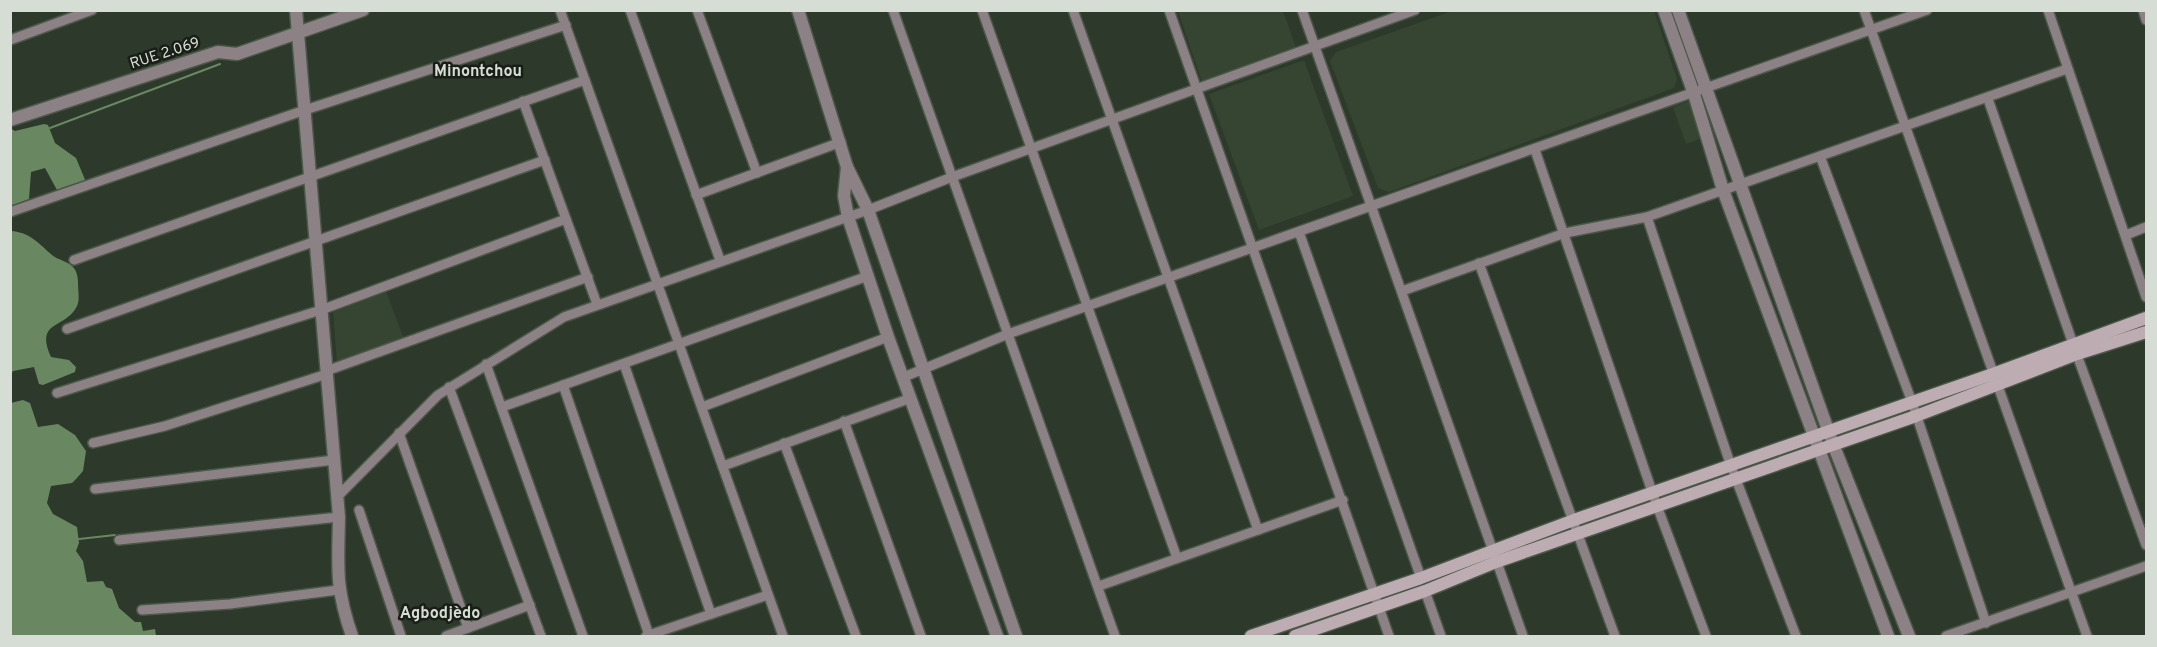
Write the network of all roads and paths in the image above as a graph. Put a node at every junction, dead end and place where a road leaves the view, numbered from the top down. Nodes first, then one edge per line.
1 (92, 10) edge
2 (296, 10) edge
3 (560, 10) edge
4 (630, 10) edge
5 (697, 10) edge
6 (798, 10) edge
7 (893, 10) edge
8 (982, 10) edge
9 (1073, 10) edge
10 (1169, 10) edge
11 (1302, 10) edge
12 (1416, 10) edge
13 (1664, 10) edge
14 (1678, 10) edge
15 (1864, 10) edge
16 (1927, 10) edge
17 (2048, 10) edge
18 (2143, 10) edge
19 (357, 12) edge
20 (2146, 20) edge
21 (566, 25) junction
22 (1871, 31) junction
23 (298, 33) junction
24 (10, 40) edge
25 (1315, 47) junction
26 (2067, 69) junction
27 (585, 80) junction
28 (1197, 89) junction
29 (1700, 92) junction
30 (1988, 99) junction
31 (523, 101) junction
32 (304, 110) junction
33 (1113, 119) junction
34 (10, 120) edge
35 (1905, 126) junction
36 (841, 142) junction
37 (1030, 149) junction
38 (1535, 150) junction
39 (1820, 156) junction
40 (545, 160) junction
41 (847, 167) junction
42 (757, 173) junction
43 (952, 177) junction
44 (310, 178) junction
45 (1742, 185) junction
46 (1723, 190) junction
47 (696, 195) junction
48 (1372, 207) junction
49 (868, 210) junction
50 (10, 212) edge
51 (848, 217) junction
52 (1647, 217) junction
53 (566, 219) junction
54 (2146, 227) edge
55 (1299, 232) junction
56 (1564, 233) junction
57 (2126, 234) junction
58 (316, 243) junction
59 (1254, 249) junction
60 (74, 260) dead end
61 (720, 260) junction
62 (1479, 263) junction
63 (868, 276) junction
64 (588, 278) junction
65 (1168, 278) junction
66 (657, 282) junction
67 (1402, 291) junction
68 (2146, 293) edge
69 (597, 304) junction
70 (1087, 307) junction
71 (321, 310) junction
72 (2146, 318) edge
73 (67, 328) dead end
74 (2146, 332) edge
75 (1008, 334) junction
76 (888, 337) junction
77 (679, 344) junction
78 (2075, 349) junction
79 (486, 364) junction
80 (624, 364) junction
81 (327, 372) junction
82 (922, 372) junction
83 (904, 378) junction
84 (1995, 380) junction
85 (563, 385) junction
86 (449, 387) junction
87 (57, 393) dead end
88 (911, 398) junction
89 (1912, 402) junction
90 (502, 407) junction
91 (702, 407) junction
92 (1916, 416) junction
93 (844, 421) junction
94 (1829, 431) junction
95 (399, 434) junction
96 (1815, 442) junction
97 (93, 443) dead end
98 (784, 443) junction
99 (1833, 444) junction
100 (334, 460) junction
101 (723, 466) junction
102 (1734, 472) junction
103 (95, 489) dead end
104 (337, 497) junction
105 (1343, 500) junction
106 (1655, 500) junction
107 (359, 510) dead end
108 (339, 517) junction
109 (1574, 520) junction
110 (1258, 530) junction
111 (1577, 534) junction
112 (119, 540) dead end
113 (2146, 545) edge
114 (1495, 556) junction
115 (1177, 558) junction
116 (2146, 566) edge
117 (1421, 578) junction
118 (1099, 586) junction
119 (338, 590) junction
120 (1425, 591) junction
121 (2071, 592) junction
122 (1372, 594) junction
123 (768, 595) junction
124 (530, 605) junction
125 (1378, 608) junction
126 (142, 610) dead end
127 (711, 614) junction
128 (1986, 623) junction
129 (468, 628) junction
130 (352, 636) edge
131 (401, 636) edge
132 (446, 636) edge
133 (541, 636) edge
134 (584, 636) edge
135 (647, 636) edge
136 (783, 636) edge
137 (856, 636) edge
138 (921, 636) edge
139 (998, 636) edge
140 (1016, 636) edge
141 (1115, 636) edge
142 (1251, 636) edge
143 (1295, 636) edge
144 (1389, 636) edge
145 (1441, 636) edge
146 (1523, 636) edge
147 (1615, 636) edge
148 (1706, 636) edge
149 (1796, 636) edge
150 (1888, 636) edge
151 (1909, 636) edge
152 (1946, 636) edge
153 (2087, 636) edge

1 - 24 street
2 - 23 street
3 - 21 street
4 - 47 street
5 - 42 street
6 - 36 street
7 - 43 street
8 - 37 street
9 - 33 street
10 - 28 street
11 - 25 street
12 - 25 street
13 - 29 street
14 - 29 street
15 - 22 street
16 - 22 street
17 - 26 street
18 - 20 street
19 - 23 street, RUE 2.069
21 - 27 street
21 - 32 street
22 - 29 street
22 - 35 street
23 - 32 street
23 - 34 street, RUE 2.069
25 - 28 street
25 - 48 street
26 - 30 street
26 - 57 street
27 - 31 street
27 - 66 street
28 - 33 street
28 - 59 street
29 - 38 street
29 - 45 street
29 - 46 street
30 - 35 street
30 - 78 street
31 - 40 street
31 - 44 street
32 - 44 street
32 - 50 street
33 - 37 street
33 - 65 street
35 - 39 street
35 - 84 street
36 - 41 street
36 - 42 street
37 - 43 street
37 - 70 street
38 - 48 street
38 - 56 street
39 - 45 street
39 - 89 street
40 - 53 street
40 - 58 street
41 - 49 street
41 - 51 street
42 - 47 street
43 - 49 street
43 - 75 street
44 - 58 street
44 - 60 street
45 - 46 street
45 - 94 street
46 - 52 street
46 - 96 street
47 - 61 street
48 - 55 street
48 - 67 street
49 - 51 street
49 - 82 street
51 - 61 street
51 - 63 street
52 - 56 street
52 - 102 street
53 - 64 street
53 - 71 street
54 - 57 street
55 - 59 street
55 - 117 street
56 - 62 street
56 - 106 street
57 - 68 street
58 - 71 street
58 - 73 street
59 - 65 street
59 - 105 street
61 - 66 street
62 - 67 street
62 - 109 street
63 - 76 street
63 - 77 street
64 - 69 street
64 - 81 street
65 - 70 street
65 - 110 street
66 - 69 street
66 - 77 street
67 - 114 street
69 - 79 street
70 - 75 street
70 - 115 street
71 - 81 street
71 - 87 street
72 - 78 main road
74 - 78 main road
75 - 82 street
75 - 118 street
76 - 83 street
76 - 91 street
77 - 80 street
77 - 91 street
78 - 84 main road
78 - 113 street
79 - 86 street
79 - 90 street
80 - 85 street
80 - 127 street
81 - 97 street
81 - 100 street
82 - 83 street
82 - 140 street
83 - 88 street
84 - 89 main road
84 - 92 main road
84 - 121 street
85 - 90 street
85 - 135 street
86 - 95 street
86 - 124 street
88 - 93 street
88 - 139 street
89 - 92 street
89 - 94 main road
90 - 134 street
91 - 101 street
92 - 99 main road
92 - 128 street
93 - 98 street
93 - 138 street
94 - 96 main road
94 - 99 street
95 - 104 street
95 - 129 street
96 - 99 main road
96 - 102 main road
96 - 150 street
98 - 101 street
98 - 137 street
99 - 151 street
100 - 103 street
100 - 104 street
101 - 123 street
102 - 106 main road
102 - 149 street
104 - 108 street
105 - 110 street
105 - 122 street
106 - 109 main road
106 - 111 main road
106 - 148 street
107 - 131 street
108 - 112 street
108 - 119 street
109 - 111 street
109 - 114 main road
110 - 115 street
111 - 114 main road
111 - 147 street
114 - 117 main road
114 - 120 main road
114 - 146 street
115 - 118 street
116 - 121 street
117 - 122 main road
118 - 141 street
119 - 126 street
119 - 130 street
120 - 125 main road
120 - 145 street
121 - 128 street
121 - 153 street
122 - 125 street
122 - 142 main road
123 - 127 street
123 - 136 street
124 - 129 street
124 - 133 street
125 - 143 main road
125 - 144 street
127 - 135 street
128 - 152 street
129 - 132 street

